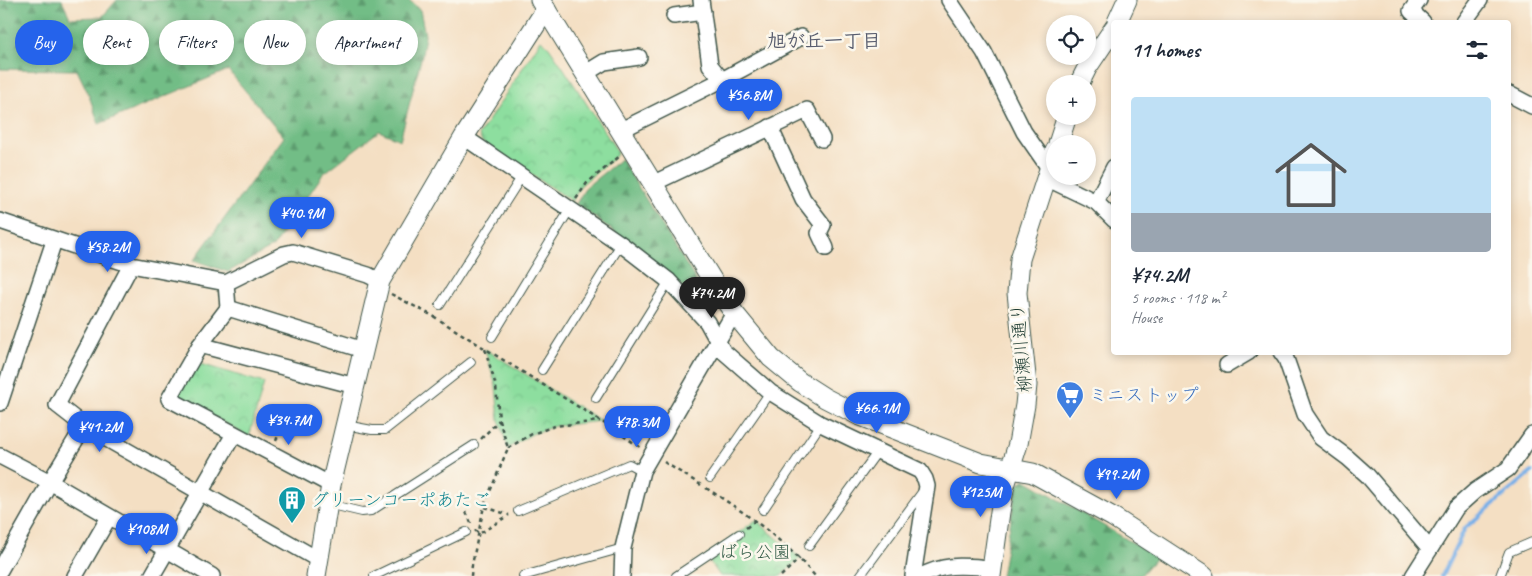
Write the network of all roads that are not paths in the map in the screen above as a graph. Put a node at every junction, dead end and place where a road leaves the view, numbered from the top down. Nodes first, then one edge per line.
1 (949, 0) edge
2 (1127, 0) edge
3 (1419, 0) edge
4 (1480, 0) edge
5 (545, 3) edge
6 (702, 6) edge
7 (674, 16) dead end
8 (1118, 20) edge
9 (1421, 20) edge
10 (1465, 20) edge
11 (1111, 32) edge
12 (801, 36) dead end
13 (639, 57) dead end
14 (586, 73) junction
15 (1084, 75) edge
16 (722, 80) junction
17 (1511, 95) edge
18 (1532, 106) edge
19 (770, 127) junction
20 (621, 130) junction
21 (464, 137) junction
22 (822, 139) dead end
23 (1046, 161) edge
24 (1111, 173) edge
25 (522, 176) junction
26 (1046, 178) edge
27 (654, 183) junction
28 (1074, 185) edge
29 (1096, 202) junction
30 (570, 209) junction
31 (1111, 217) edge
32 (0, 222) edge
33 (54, 241) junction
34 (621, 244) junction
35 (826, 248) dead end
36 (131, 265) junction
37 (669, 281) junction
38 (226, 283) junction
39 (379, 284) junction
40 (440, 305) dead end
41 (228, 308) junction
42 (734, 313) junction
43 (492, 337) dead end
44 (716, 341) junction
45 (200, 345) junction
46 (363, 350) junction
47 (1244, 355) edge
48 (1283, 355) edge
49 (471, 362) dead end
50 (1227, 365) dead end
51 (542, 370) dead end
52 (355, 386) junction
53 (770, 392) junction
54 (596, 398) dead end
55 (0, 402) edge
56 (821, 424) junction
57 (345, 425) junction
58 (84, 426) junction
59 (234, 434) junction
60 (1532, 435) edge
61 (474, 445) road end
62 (878, 451) junction
63 (0, 456) edge
64 (1012, 469) junction
65 (642, 471) junction
66 (710, 478) dead end
67 (50, 482) junction
68 (331, 485) junction
69 (927, 486) junction
70 (200, 493) junction
71 (328, 504) junction
72 (763, 510) dead end
73 (518, 511) dead end
74 (109, 517) junction
75 (466, 532) dead end
76 (739, 534) dead end
77 (1532, 542) edge
78 (810, 546) dead end
79 (623, 548) junction
80 (1430, 549) junction
81 (168, 550) junction
82 (318, 568) edge
83 (0, 570) edge
84 (991, 572) edge
85 (75, 576) edge
86 (152, 576) edge
87 (212, 576) edge
88 (374, 576) edge
89 (522, 576) edge
90 (622, 576) edge
91 (676, 576) edge
92 (860, 576) edge
93 (913, 576) edge
94 (921, 576) edge
95 (1204, 576) edge
96 (1414, 576) edge
97 (1500, 576) edge

1 - 23 street
2 - 8 street
3 - 9 street
4 - 10 street
5 - 14 street
5 - 21 street
6 - 7 street
6 - 16 street
11 - 15 street
12 - 16 street
13 - 14 street
14 - 20 street
16 - 20 street
17 - 18 street
19 - 22 street
19 - 27 street
19 - 35 street
20 - 27 street
21 - 25 street
21 - 39 street
24 - 29 street
25 - 30 street
25 - 40 lane
26 - 64 street, 柳瀬川通り
27 - 42 street
28 - 29 street
29 - 31 street
30 - 34 street
30 - 43 lane
32 - 33 street
33 - 36 street
33 - 55 street
34 - 37 street
34 - 51 lane
36 - 38 street
36 - 58 street
37 - 44 street
37 - 54 lane
38 - 39 street
38 - 41 street
39 - 46 street
41 - 45 street
41 - 46 street
42 - 44 street
42 - 64 street
44 - 53 street
44 - 65 street
45 - 52 street
45 - 59 street
46 - 52 street
47 - 50 street
48 - 80 street
49 - 57 lane
52 - 57 street
53 - 56 street
53 - 66 lane
56 - 62 street
56 - 72 lane
57 - 68 street
58 - 67 street
58 - 70 street
59 - 68 street
59 - 70 street
60 - 80 street
61 - 71 lane
62 - 69 street
62 - 78 lane
63 - 67 street
64 - 84 street, 柳瀬川通り
64 - 95 street
65 - 73 lane
65 - 79 street
67 - 74 street
67 - 83 street
68 - 71 street
69 - 92 lane
69 - 93 street
70 - 81 street
70 - 82 street
71 - 82 street
74 - 81 street
74 - 85 street
75 - 88 lane
76 - 91 lane
77 - 97 lane
79 - 89 lane
79 - 90 street
80 - 96 street
81 - 86 street
81 - 87 street
84 - 94 street

